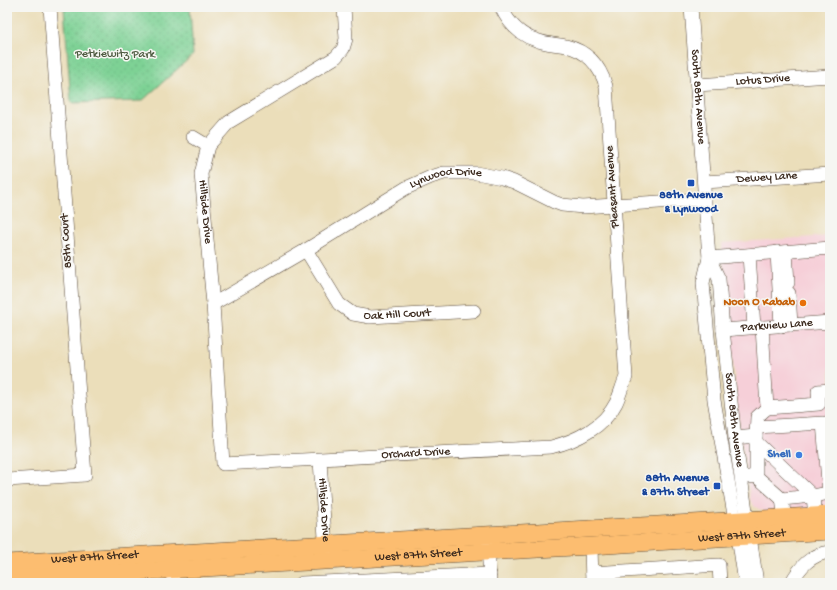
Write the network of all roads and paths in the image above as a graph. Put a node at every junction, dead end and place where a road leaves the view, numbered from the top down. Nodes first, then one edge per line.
1 (50, 7) edge
2 (344, 7) edge
3 (501, 7) edge
4 (691, 7) edge
5 (830, 76) edge
6 (697, 85) junction
7 (193, 137) dead end
8 (208, 146) junction
9 (830, 174) edge
10 (704, 182) junction
11 (705, 199) junction
12 (614, 205) junction
13 (830, 248) edge
14 (306, 250) junction
15 (781, 252) junction
16 (749, 255) junction
17 (709, 258) junction
18 (213, 304) junction
19 (474, 311) dead end
20 (830, 322) edge
21 (786, 325) junction
22 (758, 327) junction
23 (723, 330) junction
24 (830, 390) edge
25 (767, 408) junction
26 (603, 422) joint
27 (756, 435) junction
28 (735, 438) junction
29 (320, 460) junction
30 (223, 464) joint
31 (756, 476) junction
32 (741, 478) junction
33 (7, 480) edge
34 (813, 496) junction
35 (782, 499) junction
36 (822, 516) edge
37 (784, 518) junction
38 (742, 529) junction
39 (830, 531) edge
40 (488, 543) junction
41 (591, 546) junction
42 (830, 552) edge
43 (326, 553) junction
44 (7, 563) edge
45 (172, 568) edge
46 (490, 578) edge
47 (592, 578) edge
48 (7, 579) edge
49 (302, 583) edge
50 (720, 583) edge
51 (745, 583) edge
52 (757, 583) edge
53 (791, 583) edge

1 - 33 street, 85th Court
2 - 8 street, Hillside Drive
3 - 12 street, Pleasant Avenue
4 - 6 street, South 88th Avenue
5 - 6 street, Lotus Drive
6 - 10 street, South 88th Avenue
7 - 8 street
8 - 18 street, Hillside Drive
9 - 10 street, Dewey Lane
10 - 11 street, South 88th Avenue
11 - 12 street, Lynwood Drive
11 - 17 street, South 88th Avenue
12 - 14 street, Lynwood Drive
12 - 26 street, Pleasant Avenue
13 - 15 street
14 - 18 street, Lynwood Drive
14 - 19 street, Oak Hill Court
15 - 16 street
15 - 21 street
15 - 21 street
16 - 17 street
16 - 22 street
17 - 23 street, South 88th Avenue
17 - 38 street, South 88th Avenue
18 - 30 street, Hillside Drive
20 - 21 street, Parkview Lane
21 - 22 street, Parkview Lane
22 - 23 street, Parkview Lane
22 - 25 street
23 - 28 street, South 88th Avenue
24 - 25 street
25 - 27 street
26 - 29 street, Orchard Drive
27 - 28 street
27 - 31 street
27 - 34 street
27 - 34 street
28 - 32 street, South 88th Avenue
29 - 30 street, Orchard Drive
29 - 43 street, Hillside Drive
31 - 32 street
31 - 35 street
32 - 38 street, South 88th Avenue
34 - 35 street
34 - 36 street
35 - 37 street
36 - 37 main road, West 87th Street
37 - 38 main road, West 87th Street
38 - 39 main road, West 87th Street
38 - 40 main road, West 87th Street
38 - 41 main road, West 87th Street
38 - 51 street, South 88th Avenue
38 - 52 street, South 88th Avenue
40 - 41 main road, West 87th Street
40 - 43 main road, West 87th Street
40 - 46 street
41 - 47 street
42 - 53 street
43 - 45 main road, West 87th Street
44 - 45 main road, West 87th Street
45 - 48 main road, West 87th Street
46 - 49 street
47 - 50 street

